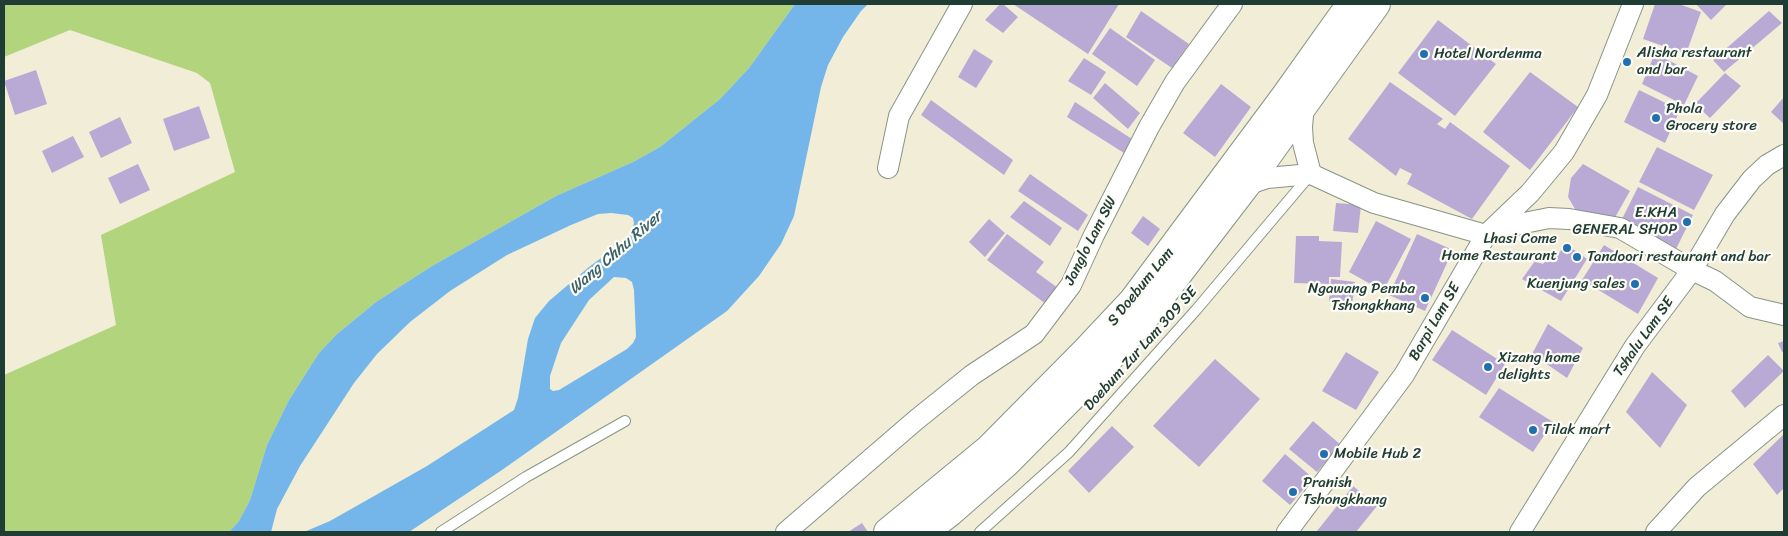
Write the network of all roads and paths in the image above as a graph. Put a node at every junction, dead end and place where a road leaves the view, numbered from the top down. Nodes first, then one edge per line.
1 (962, 4) edge
2 (1232, 4) edge
3 (1351, 4) edge
4 (1376, 4) edge
5 (1632, 4) edge
6 (1304, 104) junction
7 (1784, 156) edge
8 (888, 168) dead end
9 (1311, 174) junction
10 (1246, 185) junction
11 (1486, 235) junction
12 (1692, 270) junction
13 (1784, 315) edge
14 (1784, 415) edge
15 (625, 421) dead end
16 (441, 532) edge
17 (786, 532) edge
18 (888, 532) edge
19 (924, 532) edge
20 (980, 532) edge
21 (1287, 532) edge
22 (1520, 532) edge
23 (1656, 532) edge

1 - 8 street
2 - 17 street, Janglo Lam SW
3 - 18 highway, S Doebum Lam
4 - 6 highway, S Doebum Lam
5 - 11 street, Barpi Lam SE
6 - 9 street
6 - 10 highway, S Doebum Lam
7 - 12 street, Tshalu Lam SE
9 - 10 street
9 - 11 street
9 - 20 lane, Doebum Zur Lam 309 SE
10 - 19 highway, S Doebum Lam
11 - 12 street
11 - 21 street, Barpi Lam SE
12 - 13 street
12 - 22 street, Tshalu Lam SE
14 - 23 street
15 - 16 lane

